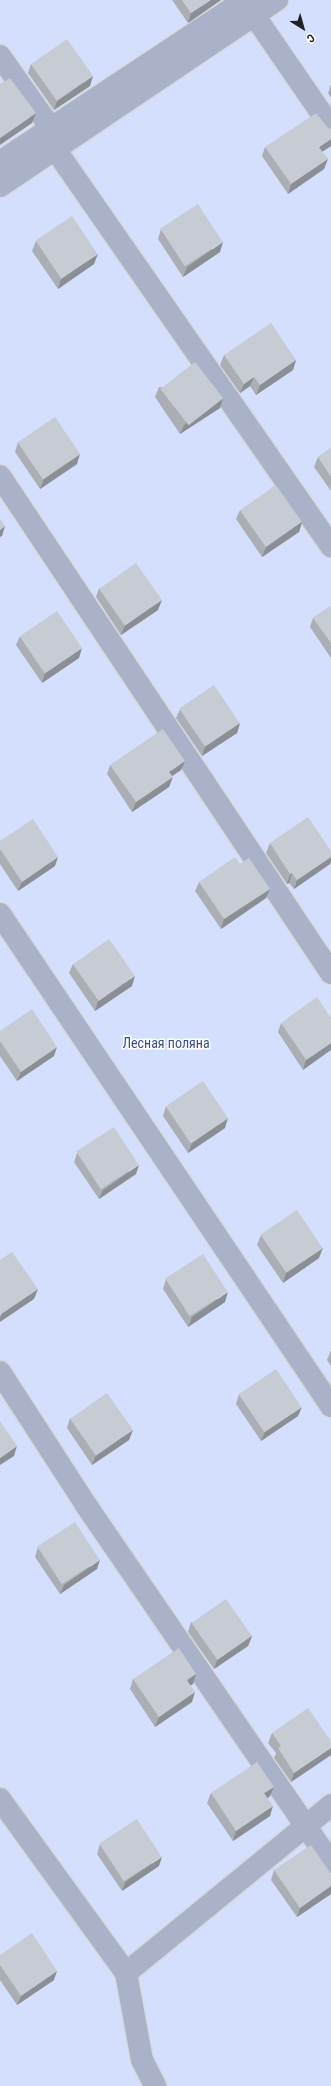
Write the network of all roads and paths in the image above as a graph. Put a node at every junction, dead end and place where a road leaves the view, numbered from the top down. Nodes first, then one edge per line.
1 (277, 0) edge
2 (245, 4) edge
3 (0, 56) edge
4 (331, 127) edge
5 (51, 128) junction
6 (55, 149) junction
7 (0, 162) edge
8 (0, 186) edge
9 (0, 476) edge
10 (331, 546) edge
11 (0, 914) edge
12 (331, 973) edge
13 (0, 1372) edge
14 (331, 1406) edge
15 (0, 1799) edge
16 (331, 1805) edge
17 (304, 1824) junction
18 (331, 1863) edge
19 (126, 1973) junction
20 (155, 2086) edge

1 - 2 street
2 - 4 street
2 - 5 street
2 - 6 street
3 - 5 street
5 - 7 street
6 - 8 street
6 - 10 street
9 - 12 street
11 - 14 street
13 - 17 street
15 - 19 street
16 - 17 street
17 - 18 street
17 - 19 street
19 - 20 street

